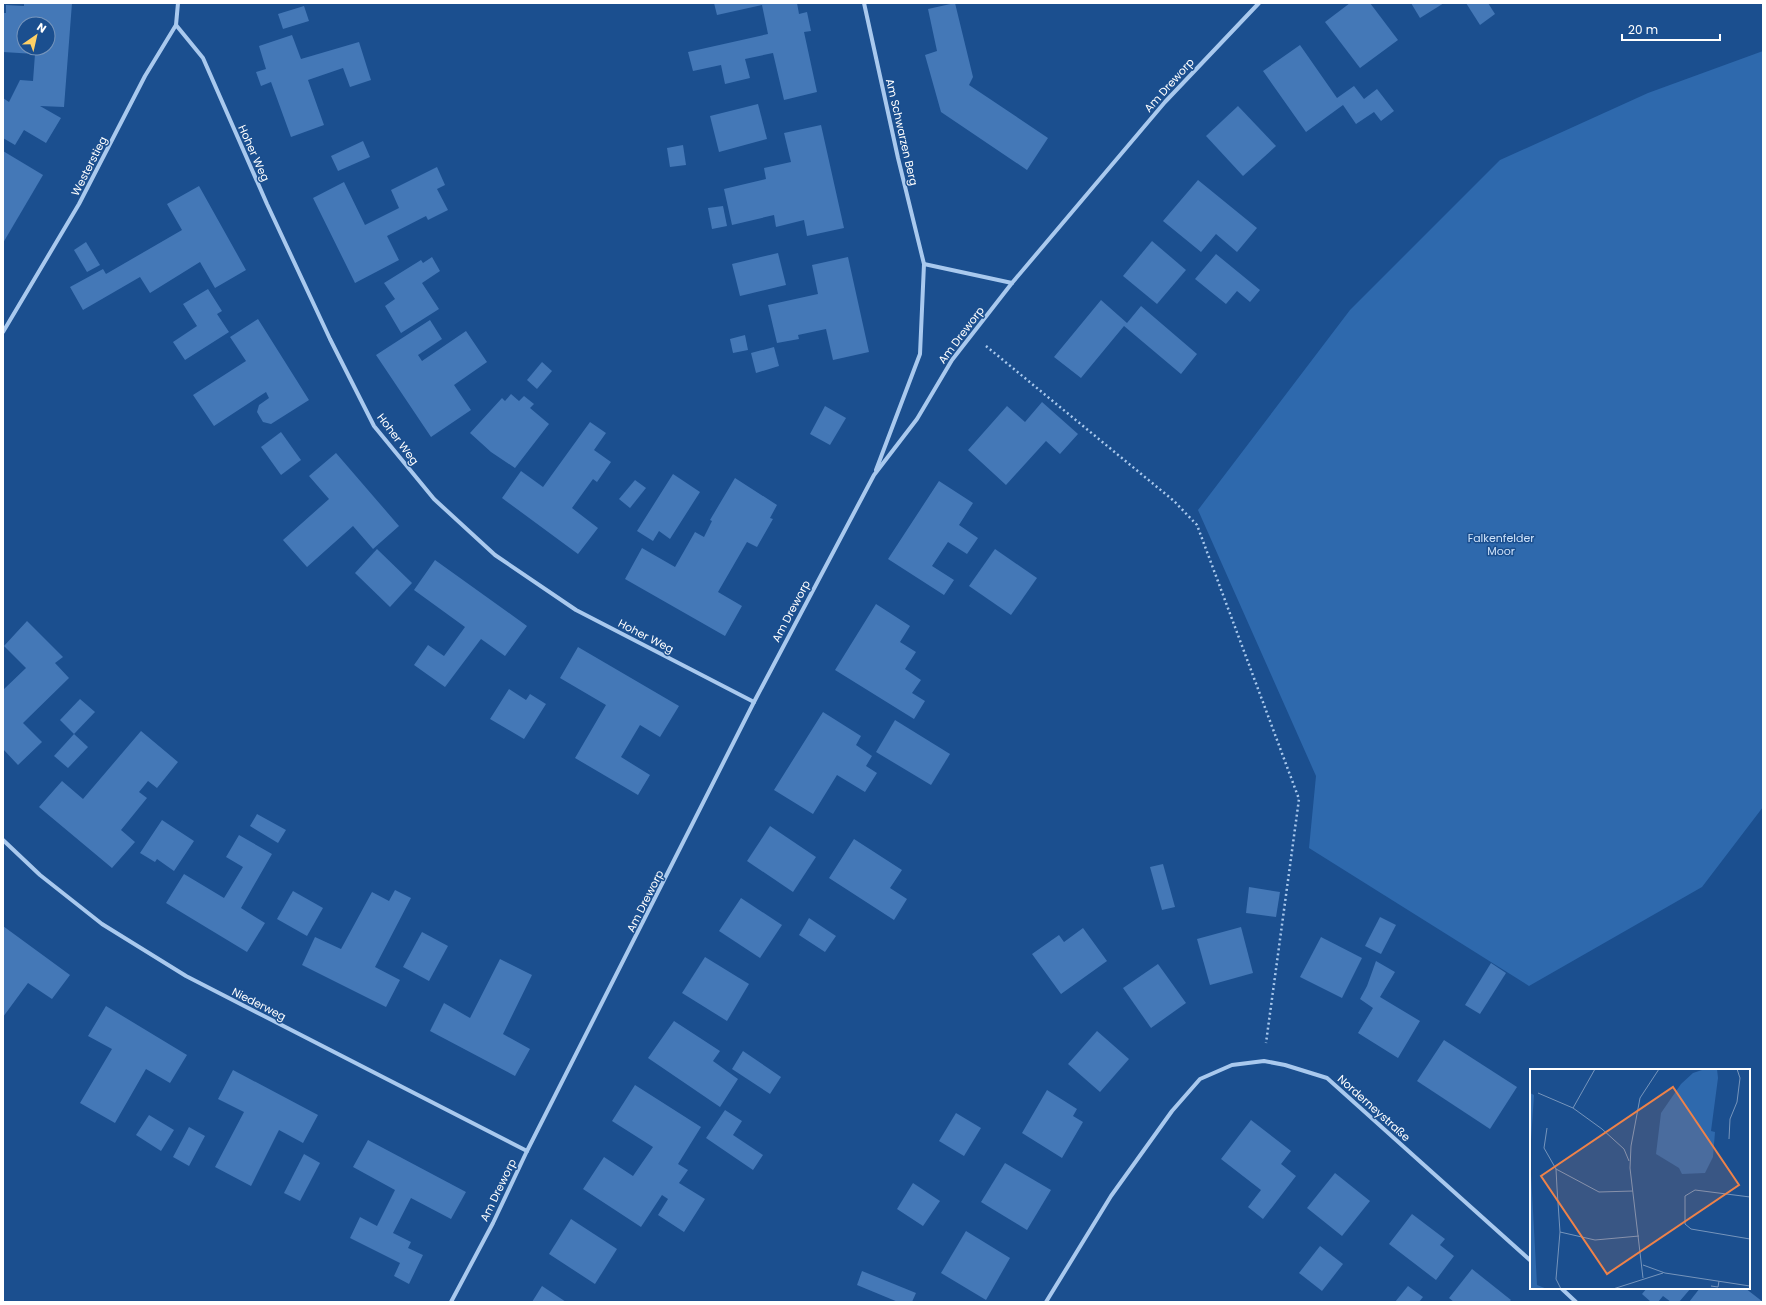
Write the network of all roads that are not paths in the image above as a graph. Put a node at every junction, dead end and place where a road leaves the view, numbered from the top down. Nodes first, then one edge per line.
1 (178, 3) edge
2 (864, 3) edge
3 (1258, 3) edge
4 (176, 25) junction
5 (924, 264) junction
6 (1012, 283) junction
7 (3, 332) edge
8 (874, 475) junction
9 (754, 702) junction
10 (3, 840) edge
11 (527, 1151) junction
12 (1530, 1260) edge
13 (1562, 1289) edge
14 (451, 1302) edge
15 (1046, 1302) edge
16 (1576, 1302) edge

1 - 4 street, Westerstieg
2 - 5 street, Am Schwarzen Berg
3 - 6 street, Am Dreworp
4 - 7 street, Westerstieg
4 - 9 street, Hoher Weg
5 - 6 street
5 - 8 street, Am Schwarzen Berg
6 - 8 street, Am Dreworp
8 - 9 street, Am Dreworp
9 - 11 street, Am Dreworp
10 - 11 street, Niederweg
11 - 14 street, Am Dreworp
12 - 15 street, Norderneystraße
13 - 16 street

